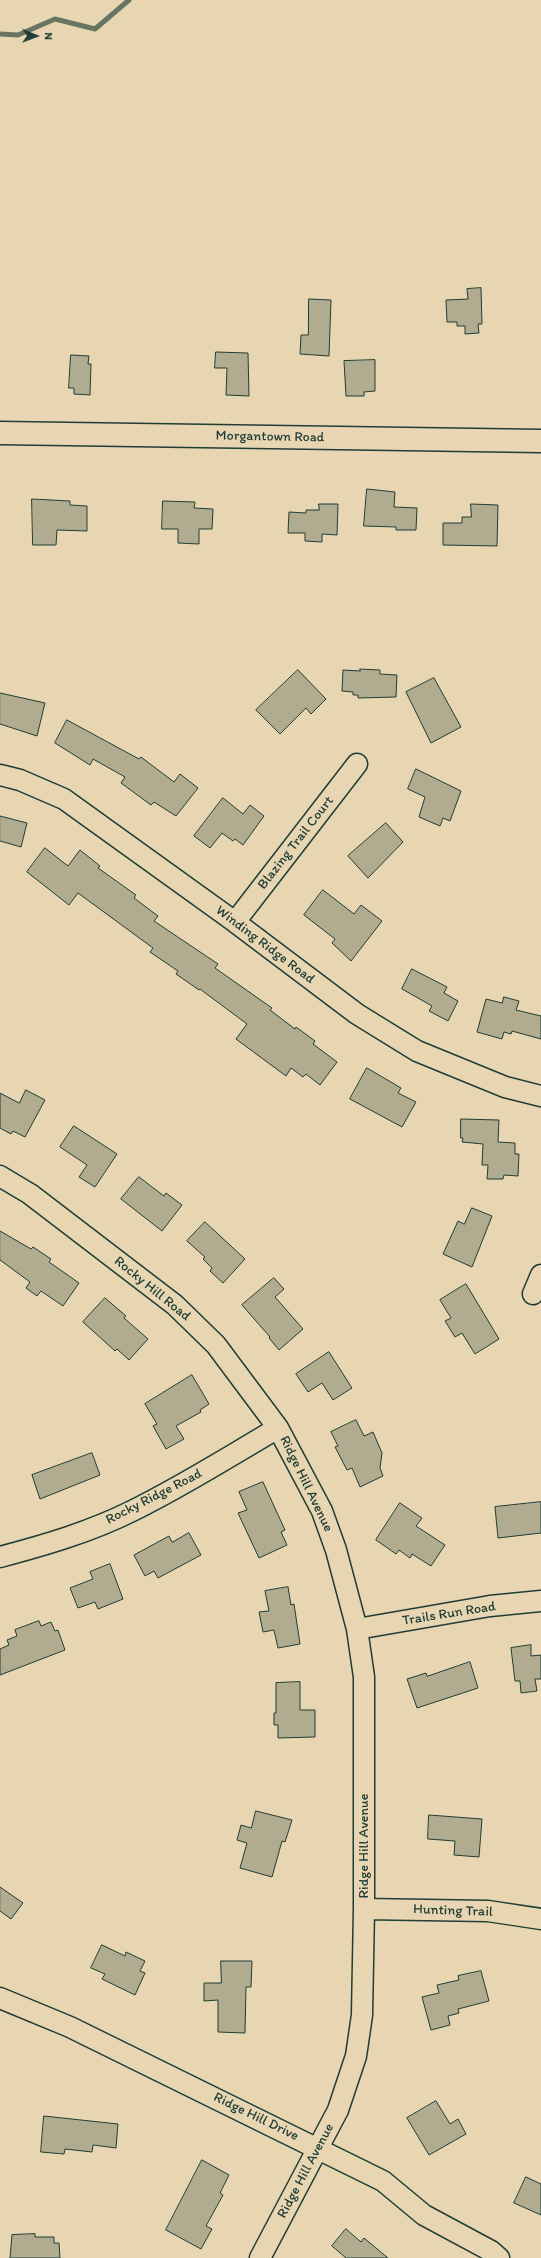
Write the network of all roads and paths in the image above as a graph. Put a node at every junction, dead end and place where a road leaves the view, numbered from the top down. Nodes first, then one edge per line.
1 (0, 433) edge
2 (541, 441) edge
3 (357, 764) dead end
4 (0, 775) edge
5 (235, 922) junction
6 (541, 1096) edge
7 (0, 1176) edge
8 (541, 1276) edge
9 (533, 1294) dead end
10 (278, 1428) junction
11 (0, 1557) edge
12 (541, 1601) edge
13 (357, 1629) junction
14 (364, 1909) junction
15 (541, 1919) edge
16 (0, 1998) edge
17 (319, 2148) junction
18 (260, 2258) edge
19 (499, 2258) edge

1 - 2 main road, Morgantown Road
3 - 5 street, Blazing Trail Court
4 - 5 street, Winding Ridge Road
5 - 6 street, Winding Ridge Road
7 - 10 street, Rocky Hill Road
8 - 9 street
10 - 11 street, Rocky Ridge Road
10 - 13 street, Ridge Hill Avenue
12 - 13 street, Trails Run Road
13 - 14 street, Ridge Hill Avenue
14 - 15 street, Hunting Trail
14 - 17 street, Ridge Hill Avenue
16 - 17 street, Ridge Hill Drive
17 - 18 street, Ridge Hill Avenue
17 - 19 street, Ridge Hill Drive

